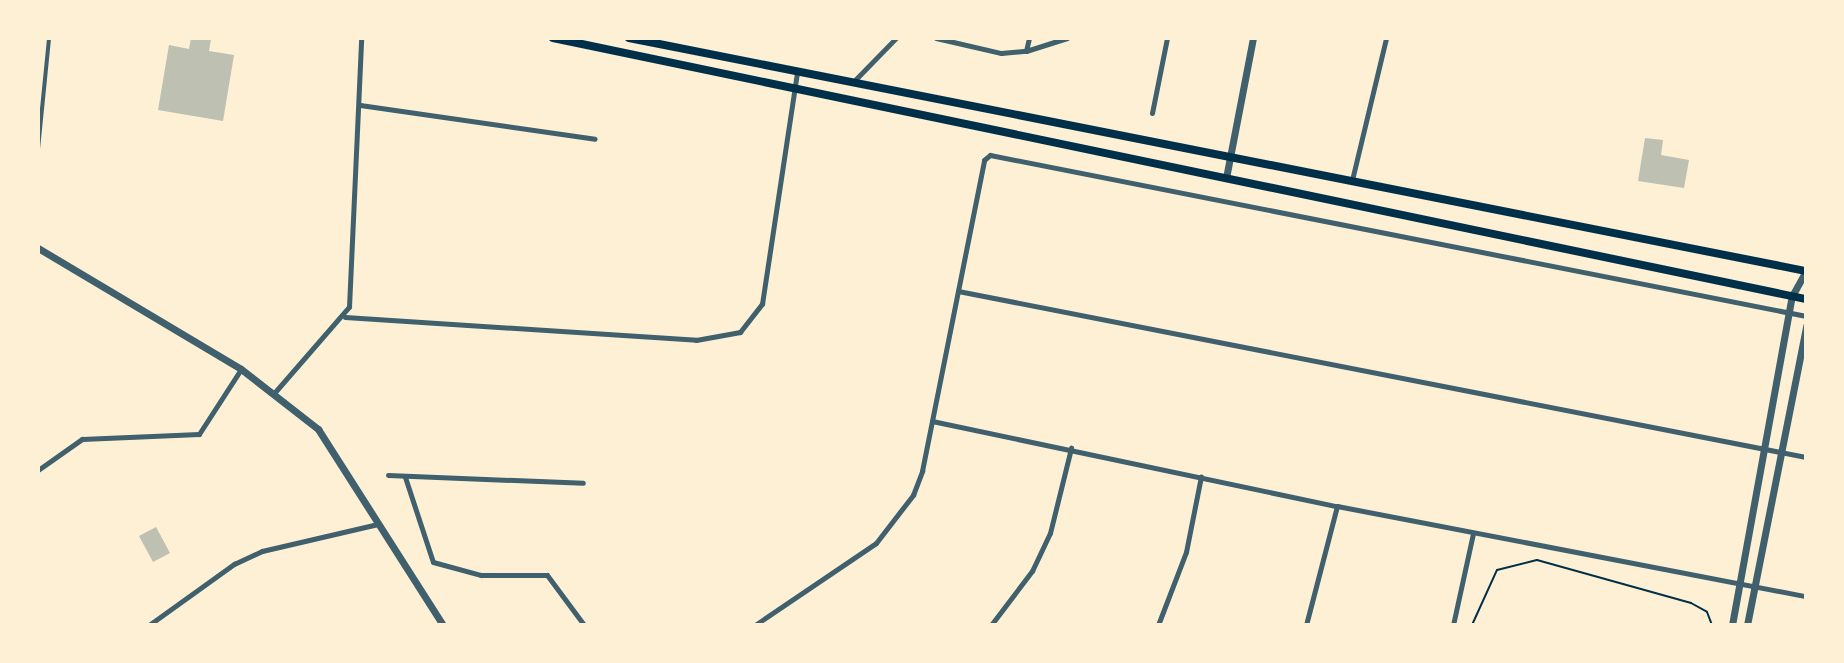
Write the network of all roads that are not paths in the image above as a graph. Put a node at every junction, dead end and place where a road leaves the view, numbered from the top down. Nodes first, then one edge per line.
1 (49, 38) edge
2 (361, 38) edge
3 (553, 38) edge
4 (629, 38) edge
5 (896, 38) edge
6 (936, 38) edge
7 (1029, 38) edge
8 (1067, 38) edge
9 (1167, 38) edge
10 (1253, 38) edge
11 (1386, 38) edge
12 (1026, 51) junction
13 (797, 72) junction
14 (852, 82) junction
15 (795, 88) junction
16 (360, 105) junction
17 (1152, 113) dead end
18 (595, 139) dead end
19 (38, 149) edge
20 (1229, 157) junction
21 (1226, 178) junction
22 (1351, 181) junction
23 (38, 248) edge
24 (1806, 271) edge
25 (958, 291) junction
26 (1792, 296) junction
27 (1806, 299) edge
28 (1790, 313) junction
29 (1806, 316) edge
30 (345, 317) junction
31 (1806, 326) edge
32 (241, 369) junction
33 (275, 392) junction
34 (932, 421) junction
35 (1071, 448) junction
36 (1766, 449) junction
37 (1782, 452) junction
38 (1806, 457) edge
39 (38, 470) edge
40 (388, 475) dead end
41 (1201, 476) junction
42 (405, 477) junction
43 (583, 483) dead end
44 (1337, 506) junction
45 (379, 523) junction
46 (1473, 533) junction
47 (1740, 584) junction
48 (1754, 586) junction
49 (1806, 596) edge
50 (149, 625) edge
51 (443, 625) edge
52 (584, 625) edge
53 (755, 625) edge
54 (991, 625) edge
55 (1158, 625) edge
56 (1306, 625) edge
57 (1453, 625) edge
58 (1732, 625) edge
59 (1747, 625) edge

1 - 19 street
2 - 16 street
3 - 15 main road
4 - 13 main road
5 - 14 street
6 - 12 street
7 - 12 street
8 - 12 street
9 - 17 street
10 - 20 street
11 - 22 street
13 - 14 main road
13 - 15 street
14 - 20 main road
15 - 21 main road
15 - 30 street
16 - 18 street
16 - 30 street
20 - 21 street
20 - 22 main road
21 - 26 main road
22 - 24 main road
23 - 32 street
24 - 26 street
25 - 28 street
25 - 34 street
25 - 36 street
26 - 27 main road
26 - 28 street
28 - 29 street
28 - 36 street
30 - 33 street
31 - 37 street
32 - 33 street
32 - 39 street
33 - 45 street
34 - 35 street
34 - 53 street
35 - 41 street
35 - 54 street
36 - 37 street
36 - 47 street
37 - 38 street
37 - 48 street
40 - 42 street
41 - 44 street
41 - 55 street
42 - 43 street
42 - 52 street
44 - 46 street
44 - 56 street
45 - 50 street
45 - 51 street
46 - 47 street
46 - 57 street
47 - 48 street
47 - 58 street
48 - 49 street
48 - 59 street

